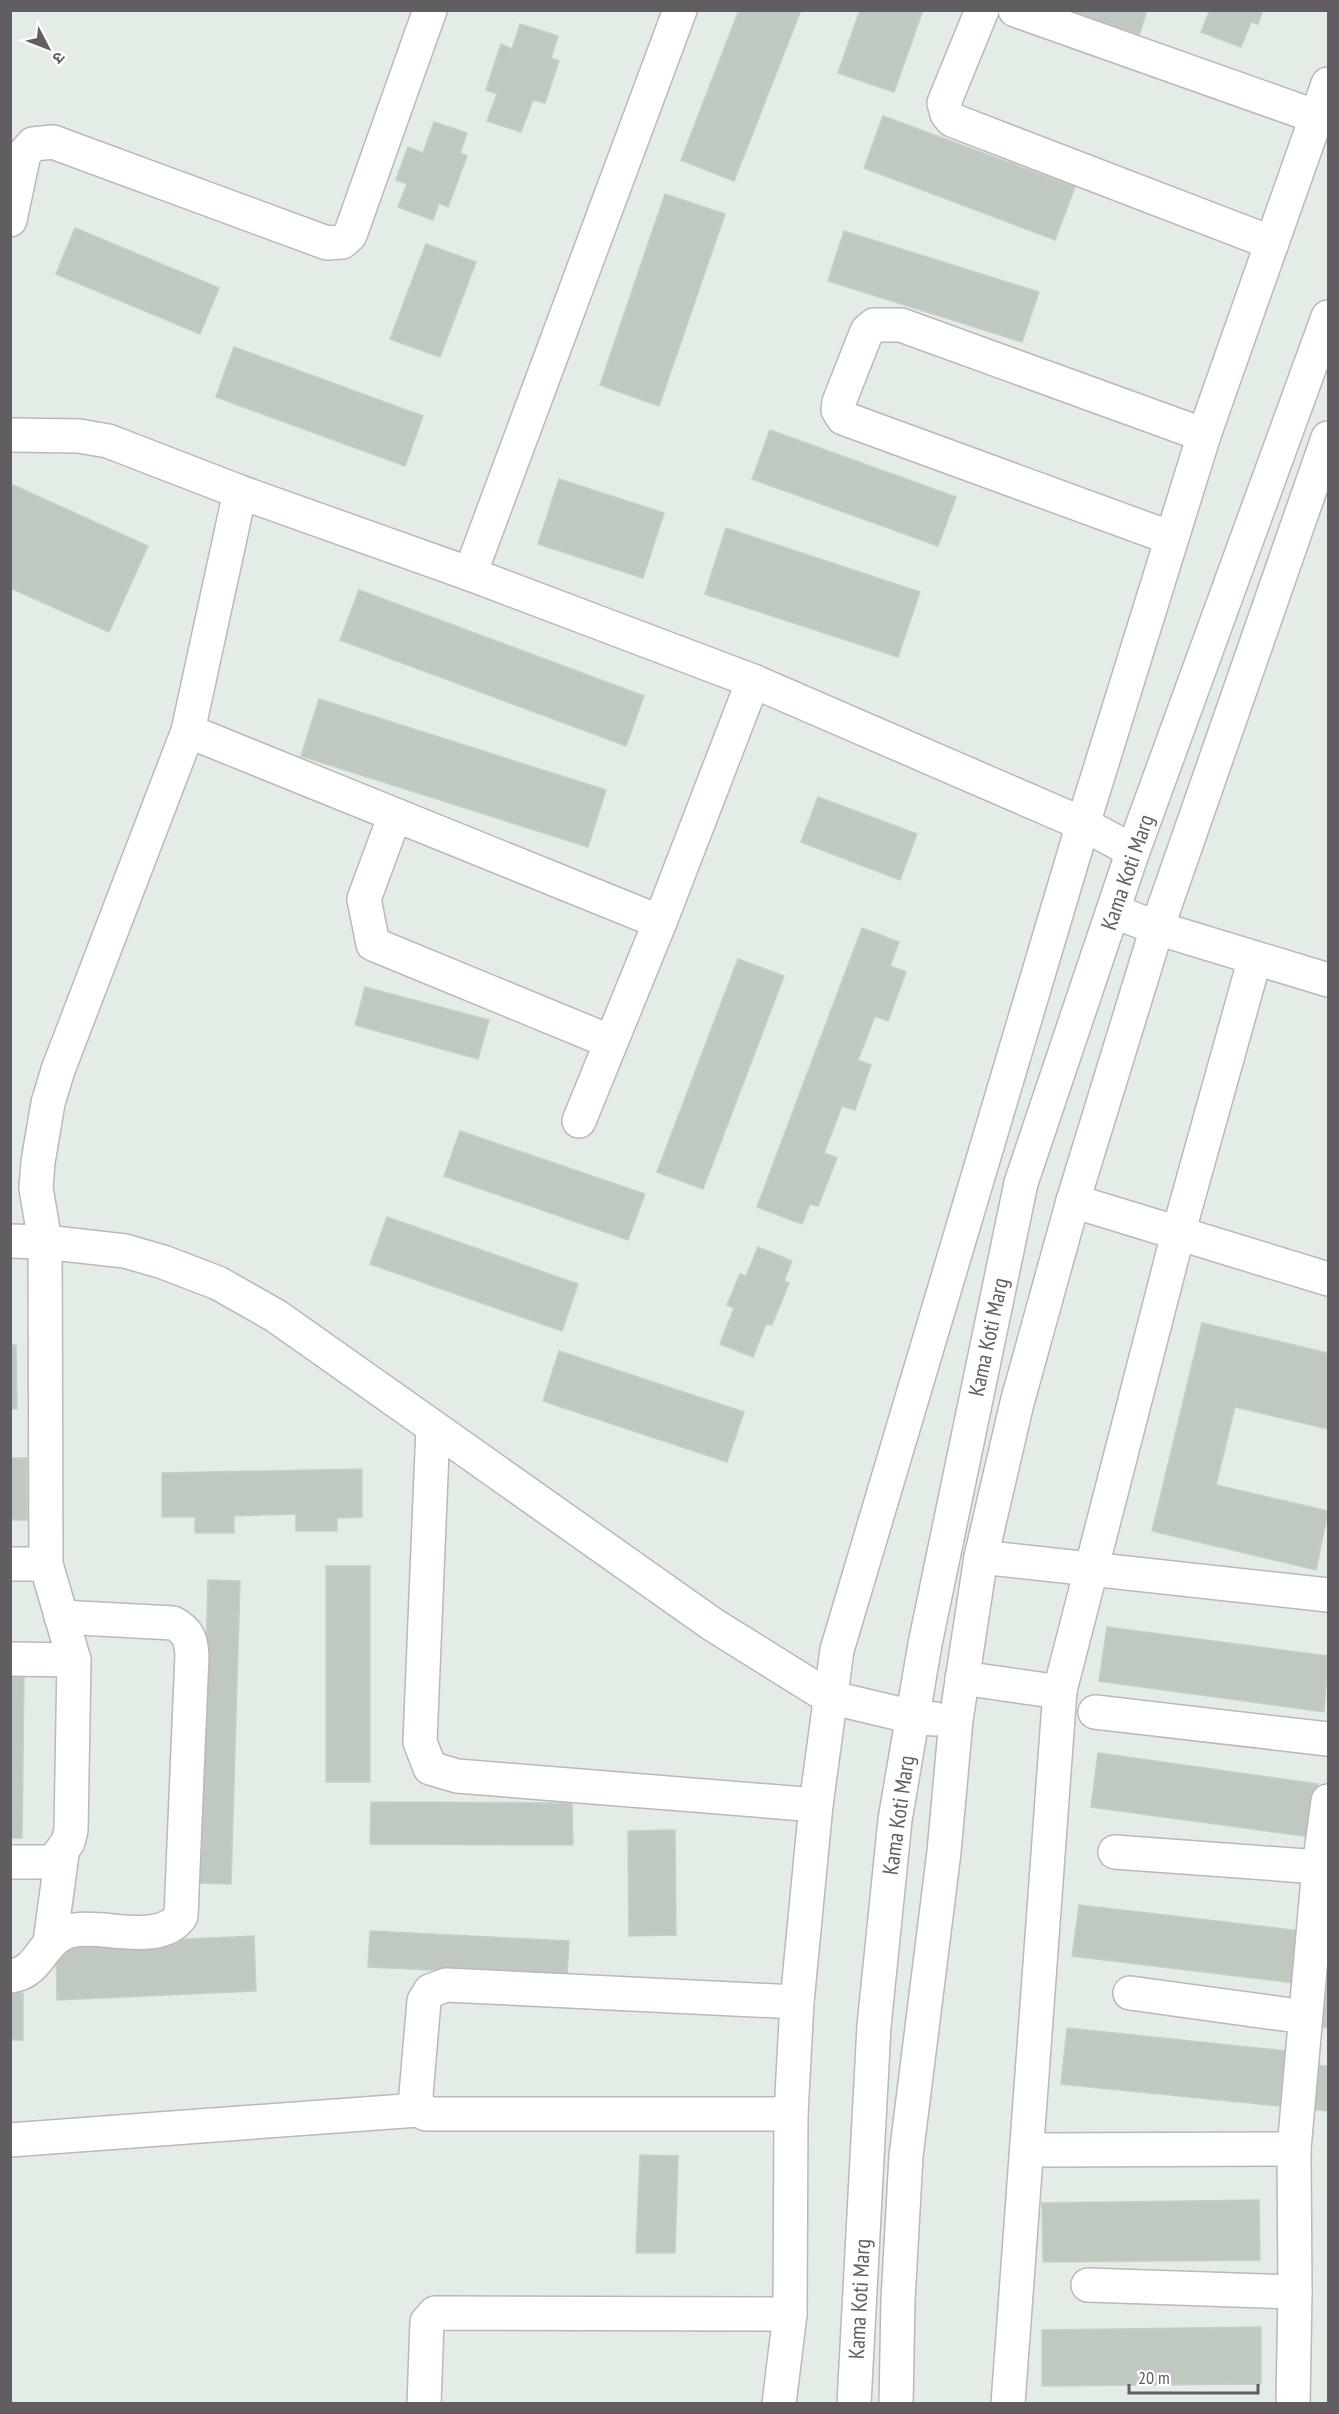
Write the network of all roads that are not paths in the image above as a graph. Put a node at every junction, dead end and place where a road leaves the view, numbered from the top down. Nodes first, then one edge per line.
1 (430, 10) edge
2 (680, 10) edge
3 (982, 10) edge
4 (1015, 10) edge
5 (1329, 84) edge
6 (1317, 117) junction
7 (10, 220) edge
8 (1272, 243) junction
9 (1329, 317) edge
10 (10, 435) edge
11 (1204, 435) junction
12 (1329, 438) edge
13 (240, 492) junction
14 (1172, 538) junction
15 (470, 574) junction
16 (753, 681) junction
17 (188, 731) junction
18 (395, 815) junction
19 (1083, 824) junction
20 (1133, 851) junction
21 (1113, 911) junction
22 (660, 922) junction
23 (1157, 928) junction
24 (1255, 958) junction
25 (1329, 980) edge
26 (611, 1042) junction
27 (579, 1121) dead end
28 (1073, 1201) junction
29 (1178, 1234) junction
30 (10, 1241) edge
31 (45, 1242) junction
32 (1329, 1279) edge
33 (433, 1427) junction
34 (981, 1557) junction
35 (10, 1564) edge
36 (46, 1564) junction
37 (1090, 1568) junction
38 (1329, 1595) edge
39 (62, 1617) junction
40 (10, 1659) edge
41 (74, 1660) junction
42 (962, 1678) junction
43 (1060, 1692) junction
44 (829, 1697) junction
45 (1095, 1712) dead end
46 (912, 1718) junction
47 (956, 1720) junction
48 (1329, 1739) edge
49 (1329, 1801) edge
50 (816, 1805) junction
51 (1115, 1852) dead end
52 (62, 1854) junction
53 (10, 1862) edge
54 (1320, 1867) junction
55 (50, 1942) junction
56 (10, 1976) edge
57 (1130, 1994) dead end
58 (797, 2002) junction
59 (1305, 2017) junction
60 (418, 2110) junction
61 (791, 2114) junction
62 (10, 2140) edge
63 (1044, 2150) dead end
64 (1293, 2150) junction
65 (1088, 2285) dead end
66 (1295, 2292) junction
67 (789, 2314) junction
68 (424, 2403) edge
69 (779, 2403) edge
70 (854, 2403) edge
71 (896, 2403) edge
72 (1008, 2403) edge
73 (1293, 2403) edge

1 - 7 street
2 - 15 street
3 - 8 street
4 - 6 street
5 - 6 street
6 - 8 street
8 - 11 street
9 - 20 street, Kama Koti Marg
10 - 13 street
11 - 14 street
11 - 14 street
12 - 23 street, Kama Koti Marg
13 - 15 street
13 - 17 street
14 - 19 street
15 - 16 street
16 - 19 street
16 - 22 street
17 - 18 street
17 - 31 street
18 - 22 street
18 - 26 street
19 - 20 street
19 - 44 street
20 - 21 street, Kama Koti Marg
21 - 23 street
21 - 46 street, Kama Koti Marg
22 - 26 street
23 - 24 street
23 - 28 street, Kama Koti Marg
24 - 25 street
24 - 29 street
26 - 27 street
28 - 29 street
28 - 34 street, Kama Koti Marg
29 - 32 street
29 - 37 street
30 - 31 street
31 - 33 street
31 - 36 street
33 - 44 street
33 - 50 street
34 - 37 street
34 - 42 street, Kama Koti Marg
35 - 36 street
36 - 39 street
37 - 38 street
37 - 43 street
39 - 41 street
39 - 55 street
40 - 41 street
41 - 52 street
42 - 43 street
42 - 47 street, Kama Koti Marg
43 - 72 street
44 - 46 street
44 - 50 street
45 - 48 street
46 - 47 street
46 - 70 street, Kama Koti Marg
47 - 71 street, Kama Koti Marg
49 - 54 street
50 - 58 street
51 - 54 street
52 - 53 street
52 - 55 street
54 - 59 street
55 - 56 street
57 - 59 street
58 - 60 street
58 - 61 street
59 - 64 street
60 - 61 street
60 - 62 street
61 - 67 street
63 - 64 street
64 - 66 street
65 - 66 street
66 - 73 street
67 - 68 street
67 - 69 street

